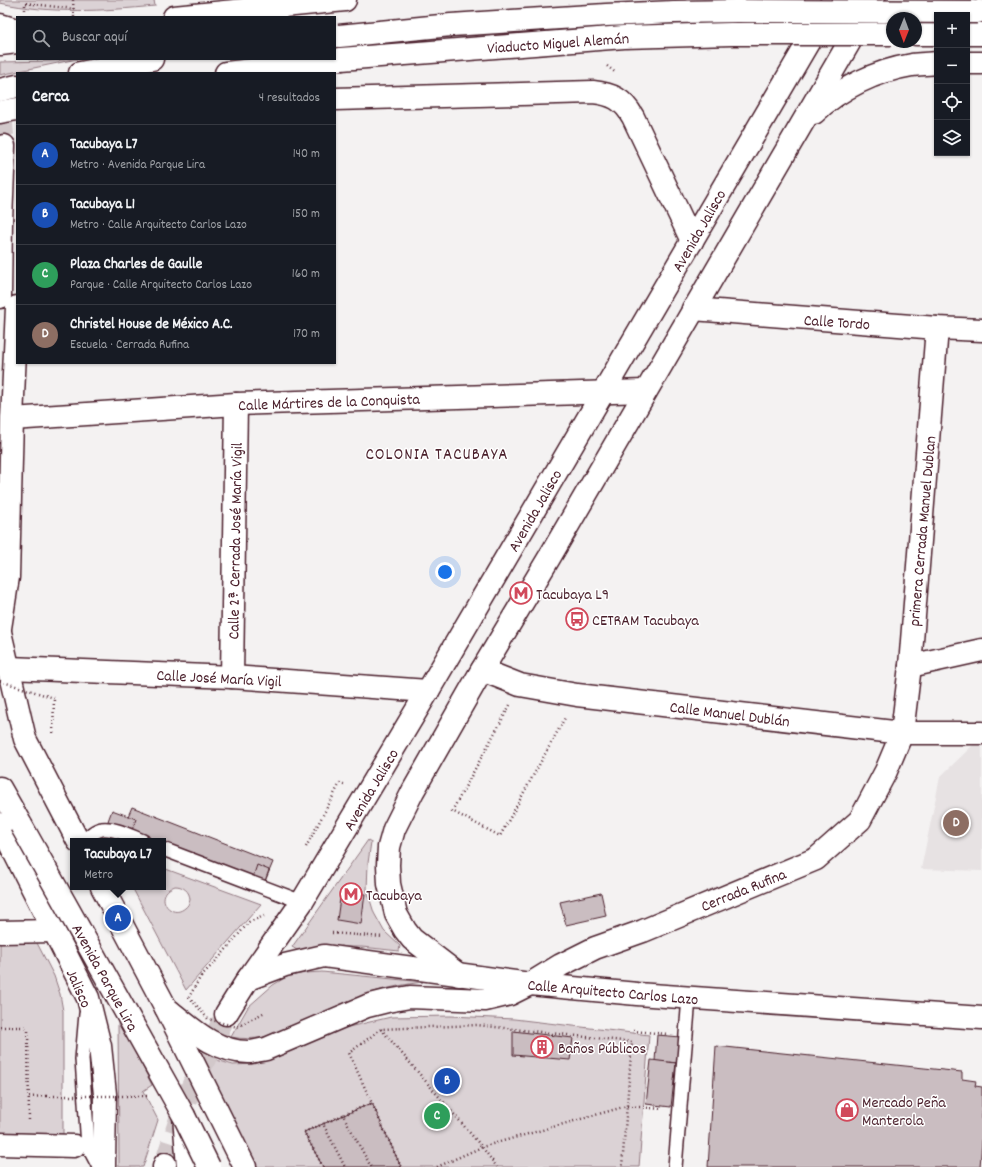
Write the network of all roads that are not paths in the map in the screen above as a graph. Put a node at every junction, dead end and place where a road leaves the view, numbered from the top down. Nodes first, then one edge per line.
1 (345, 0) edge
2 (833, 0) edge
3 (874, 0) edge
4 (979, 12) edge
5 (184, 16) edge
6 (0, 25) edge
7 (16, 30) edge
8 (886, 34) edge
9 (922, 34) edge
10 (934, 34) edge
11 (337, 36) edge
12 (16, 42) edge
13 (0, 44) edge
14 (146, 60) edge
15 (335, 60) edge
16 (336, 60) edge
17 (934, 63) edge
18 (970, 63) edge
19 (982, 63) edge
20 (268, 70) edge
21 (85, 72) edge
22 (240, 72) edge
23 (16, 86) edge
24 (0, 90) edge
25 (336, 99) edge
26 (16, 109) edge
27 (0, 112) edge
28 (802, 124) junction
29 (4, 146) dead end
30 (1, 220) edge
31 (692, 241) junction
32 (0, 297) edge
33 (693, 310) junction
34 (937, 328) junction
35 (16, 329) edge
36 (982, 330) edge
37 (646, 392) junction
38 (603, 393) junction
39 (236, 404) junction
40 (12, 418) junction
41 (0, 628) edge
42 (0, 632) edge
43 (982, 650) edge
44 (910, 666) junction
45 (482, 670) junction
46 (4, 674) edge
47 (232, 677) junction
48 (428, 691) junction
49 (902, 733) junction
50 (982, 733) edge
51 (0, 788) edge
52 (11, 824) edge
53 (76, 838) edge
54 (87, 838) edge
55 (135, 838) edge
56 (166, 850) edge
57 (104, 890) edge
58 (302, 902) junction
59 (53, 931) junction
60 (0, 932) edge
61 (459, 975) junction
62 (248, 979) junction
63 (530, 984) junction
64 (88, 998) junction
65 (689, 998) junction
66 (166, 1008) junction
67 (226, 1014) tunnel mouth
68 (982, 1018) edge
69 (184, 1116) junction
70 (0, 1144) edge
71 (74, 1146) dead end
72 (99, 1167) edge
73 (104, 1167) edge
74 (188, 1167) edge
75 (209, 1167) edge
76 (245, 1167) edge
77 (676, 1167) edge

1 - 5 main road
2 - 31 main road, Avenida Jalisco
3 - 28 main road
4 - 11 main road, Viaducto Miguel Alemán, bridge
6 - 7 main road
8 - 16 main road, Viaducto Miguel Alemán, bridge
9 - 10 main road
12 - 13 main road
14 - 21 main road
15 - 20 main road, Viaducto Miguel Alemán, bridge
17 - 28 main road
18 - 19 main road
20 - 22 main road, Viaducto Miguel Alemán
23 - 24 main road
25 - 31 main road
26 - 27 main road
28 - 33 main road
29 - 30 main road
30 - 32 main road
31 - 38 main road, Avenida Jalisco
33 - 34 main road, Calle Tordo
33 - 37 main road
34 - 36 main road, Calle Tordo
34 - 44 main road, primera Cerrada Manuel Dublan
35 - 40 main road
37 - 38 main road, Calle Mártires de la Conquista
37 - 45 main road
38 - 39 main road, Calle Mártires de la Conquista
38 - 48 main road, Avenida Jalisco
39 - 40 main road, Calle Mártires de la Conquista
39 - 47 main road, Calle 2ª Cerrada José María Vigil
40 - 41 main road
42 - 46 main road
43 - 44 main road
44 - 49 main road, primera Cerrada Manuel Dublan
45 - 49 main road, Calle Manuel Dublán
45 - 61 main road
46 - 47 main road, Calle José María Vigil
46 - 53 main road
47 - 48 main road, Calle José María Vigil
48 - 58 main road, Avenida Jalisco
49 - 50 main road, Calle Manuel Dublán
49 - 63 main road, Cerrada Rufina
51 - 52 main road, Avenida Parque Lira
52 - 59 main road, Jalisco
52 - 69 main road, Avenida Parque Lira, bridge
54 - 55 lane
56 - 58 lane
57 - 66 main road
58 - 62 main road, Avenida Jalisco
59 - 60 main road
59 - 64 main road, Jalisco
61 - 62 main road, Calle Arquitecto Carlos Lazo
61 - 63 main road, Calle Arquitecto Carlos Lazo
62 - 67 main road, Avenida Jalisco
63 - 65 main road, Calle Arquitecto Carlos Lazo
63 - 66 main road, Cerrada Rufina
64 - 72 lane
64 - 73 main road, Jalisco
65 - 68 main road, Calle Arquitecto Carlos Lazo
65 - 77 lane
66 - 76 main road
69 - 74 main road
69 - 75 main road, Avenida Parque Lira, bridge
70 - 71 main road

